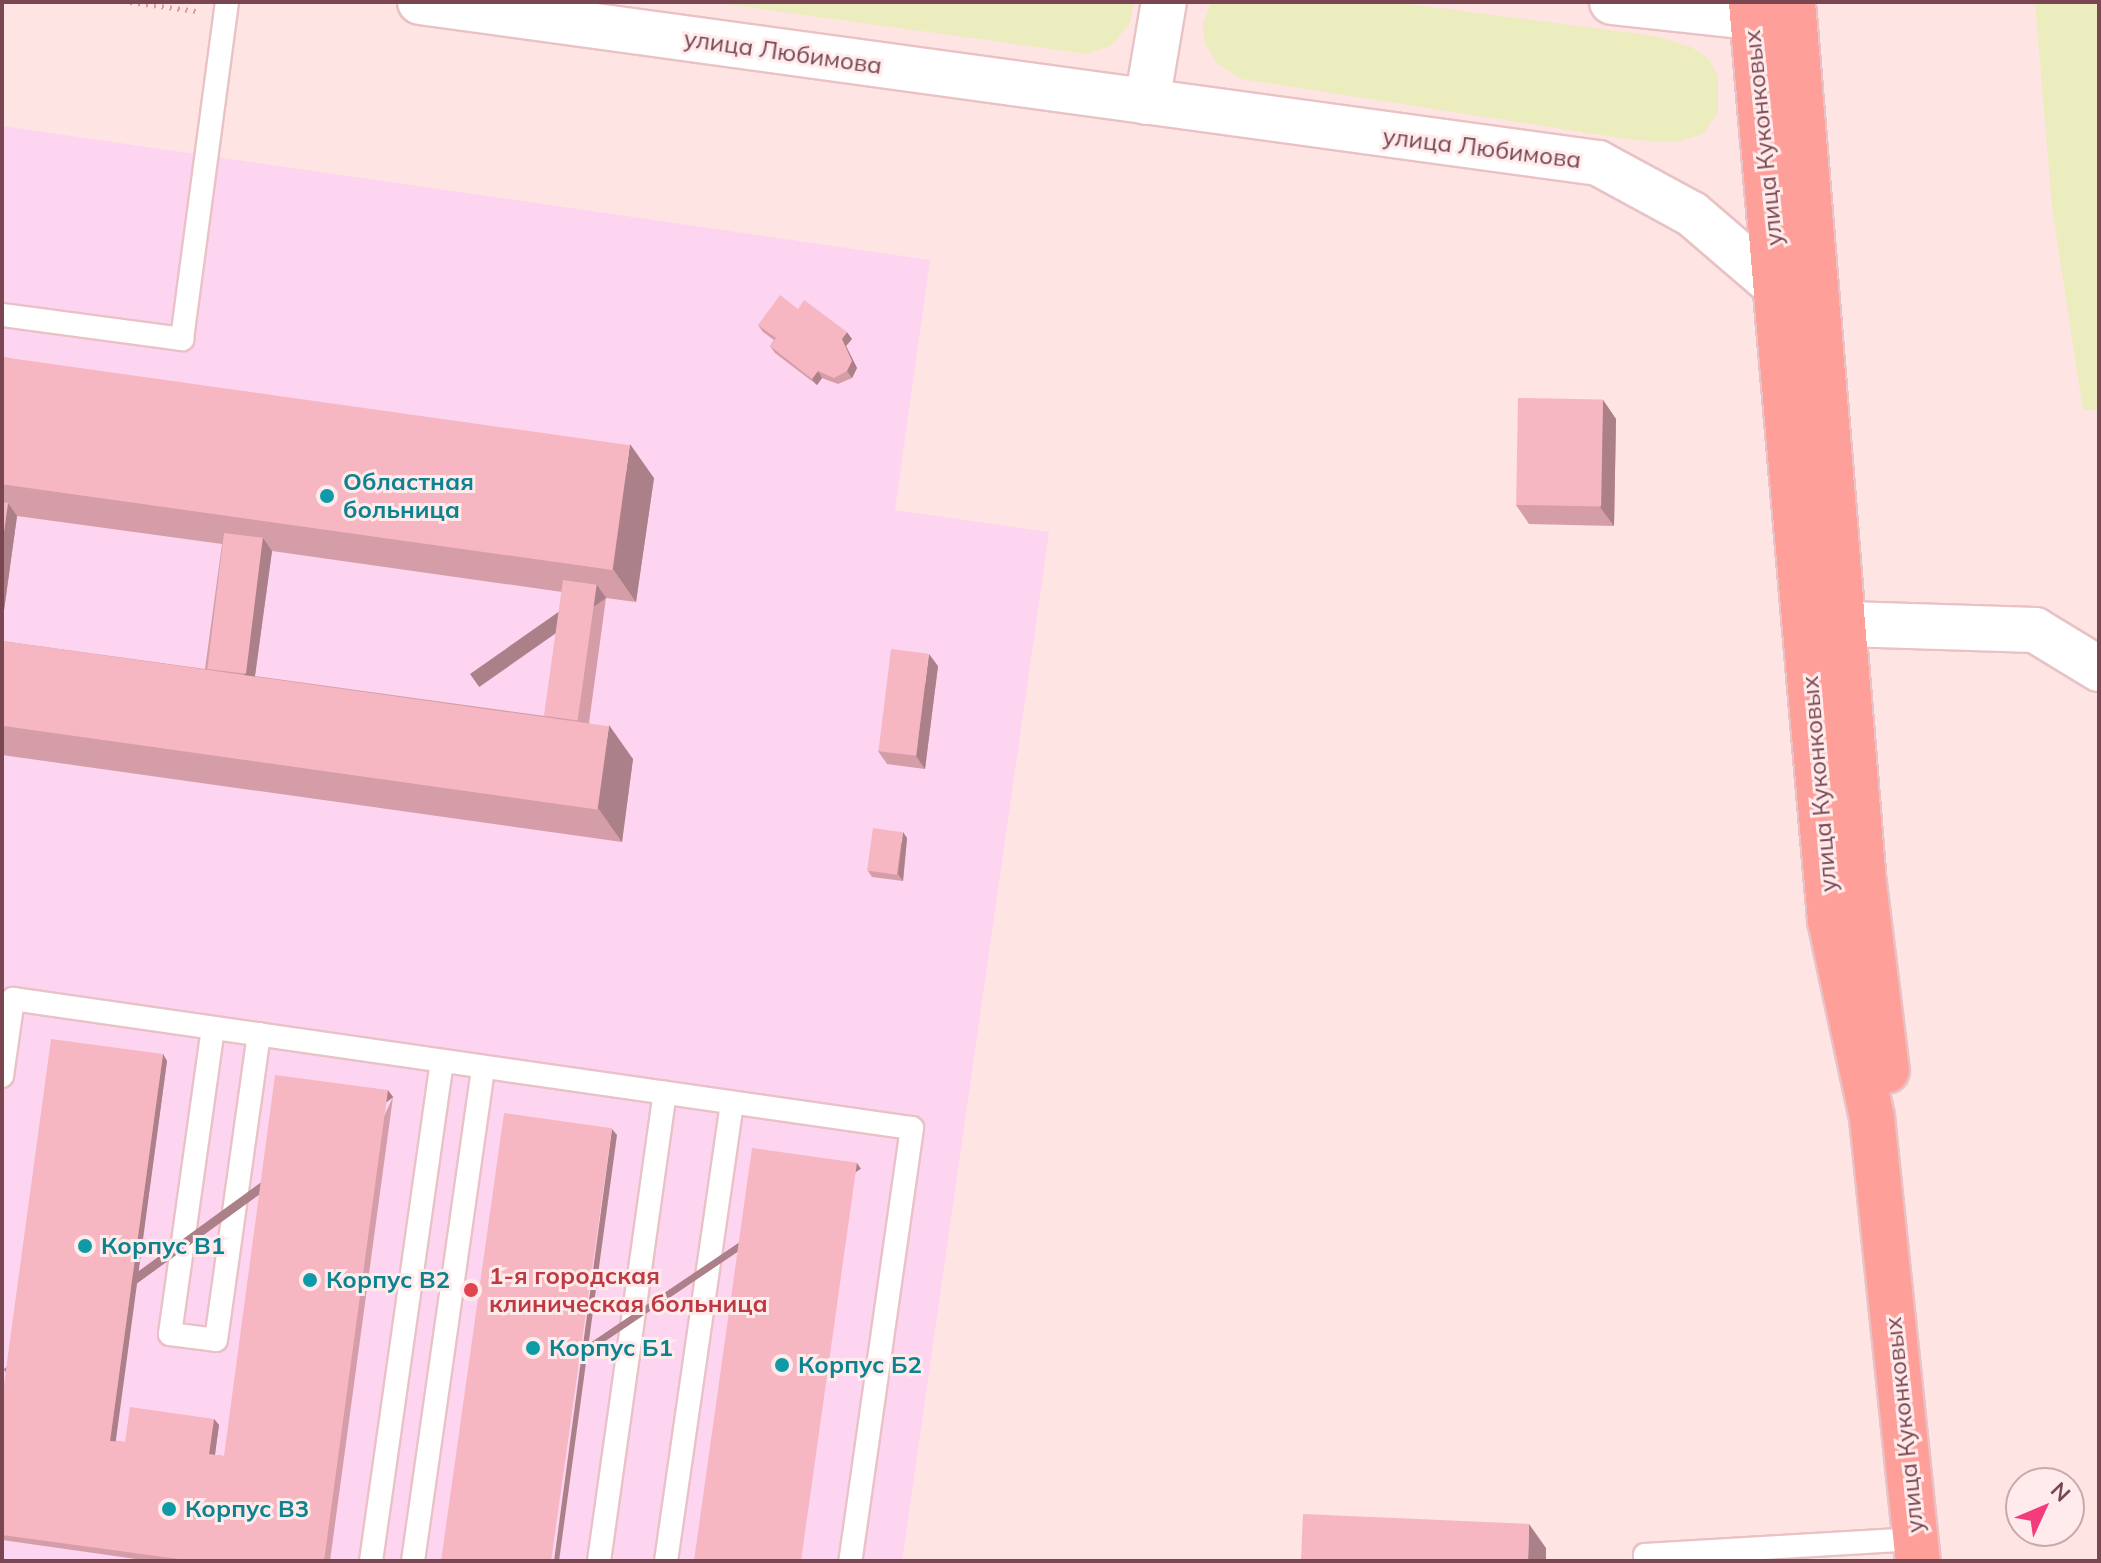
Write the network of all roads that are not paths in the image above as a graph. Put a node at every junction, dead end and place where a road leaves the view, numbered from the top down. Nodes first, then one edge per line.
1 (420, 2) edge
2 (1164, 2) edge
3 (1626, 3) edge
4 (226, 8) edge
5 (1751, 10) edge
6 (1794, 12) edge
7 (1147, 102) junction
8 (1778, 288) junction
9 (2, 315) edge
10 (1847, 624) junction
11 (2099, 669) edge
12 (213, 1028) junction
13 (259, 1034) junction
14 (442, 1061) junction
15 (483, 1067) junction
16 (2, 1076) edge
17 (665, 1093) junction
18 (732, 1103) junction
19 (1925, 1554) edge
20 (371, 1561) edge
21 (413, 1561) edge
22 (599, 1561) edge
23 (666, 1561) edge
24 (850, 1561) edge
25 (1645, 1561) edge

1 - 7 main road, улица Любимова
2 - 7 main road
3 - 5 main road
4 - 9 lane
5 - 6 main road
5 - 8 main road, улица Куконковых
6 - 10 main road, улица Куконковых
7 - 8 main road, улица Любимова
8 - 19 main road, улица Куконковых
10 - 11 main road
10 - 19 main road, улица Куконковых
12 - 13 lane
12 - 13 lane
12 - 16 lane
13 - 14 lane
14 - 15 lane
14 - 20 lane
15 - 17 lane
15 - 21 lane
17 - 18 lane
17 - 22 lane
18 - 23 lane
18 - 24 lane
19 - 25 lane

